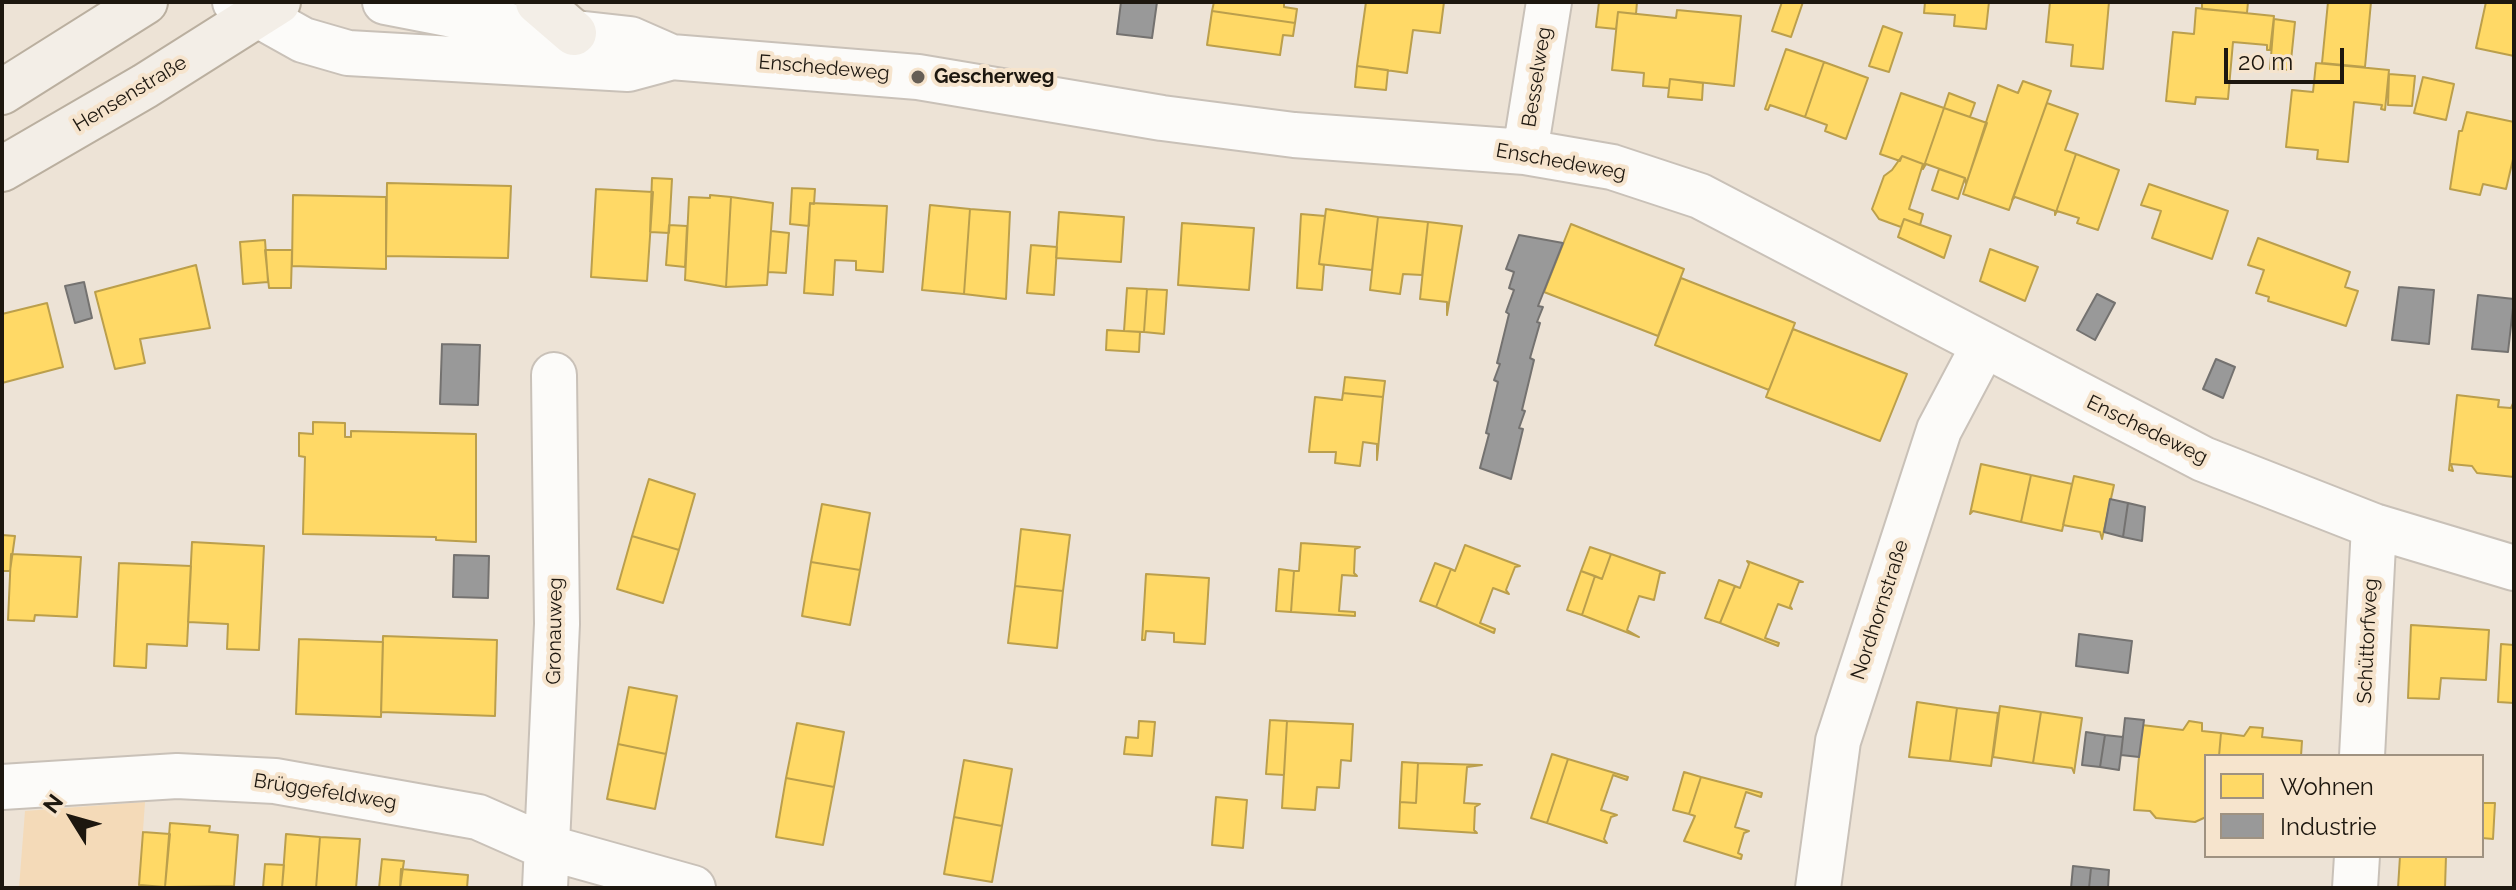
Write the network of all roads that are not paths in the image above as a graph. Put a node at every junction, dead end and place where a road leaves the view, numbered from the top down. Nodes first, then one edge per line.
1 (145, 2) edge
2 (385, 2) edge
3 (538, 2) edge
4 (1549, 2) edge
5 (256, 7) edge
6 (574, 33) junction
7 (671, 57) junction
8 (2, 92) edge
9 (1525, 152) junction
10 (2, 169) edge
11 (1984, 345) junction
12 (554, 375) dead end
13 (2374, 526) junction
14 (2514, 568) edge
15 (2362, 754) edge
16 (2, 787) edge
17 (2357, 858) edge
18 (546, 867) edge
19 (693, 888) edge
20 (1818, 888) edge
21 (2355, 888) edge

1 - 8 main road
2 - 6 street, Enschedeweg
3 - 6 main road
4 - 9 street, Besselweg
5 - 7 street, Enschedeweg
5 - 10 main road, Hensenstraße
6 - 7 street, Enschedeweg
7 - 9 street, Enschedeweg
9 - 11 street, Enschedeweg
11 - 13 street, Enschedeweg
11 - 20 street, Nordhornstraße
12 - 18 street, Gronauweg
13 - 14 street, Enschedeweg
13 - 15 street, Schüttorfweg
16 - 18 street, Brüggefeldweg
17 - 21 street
18 - 19 street, Brüggefeldweg

